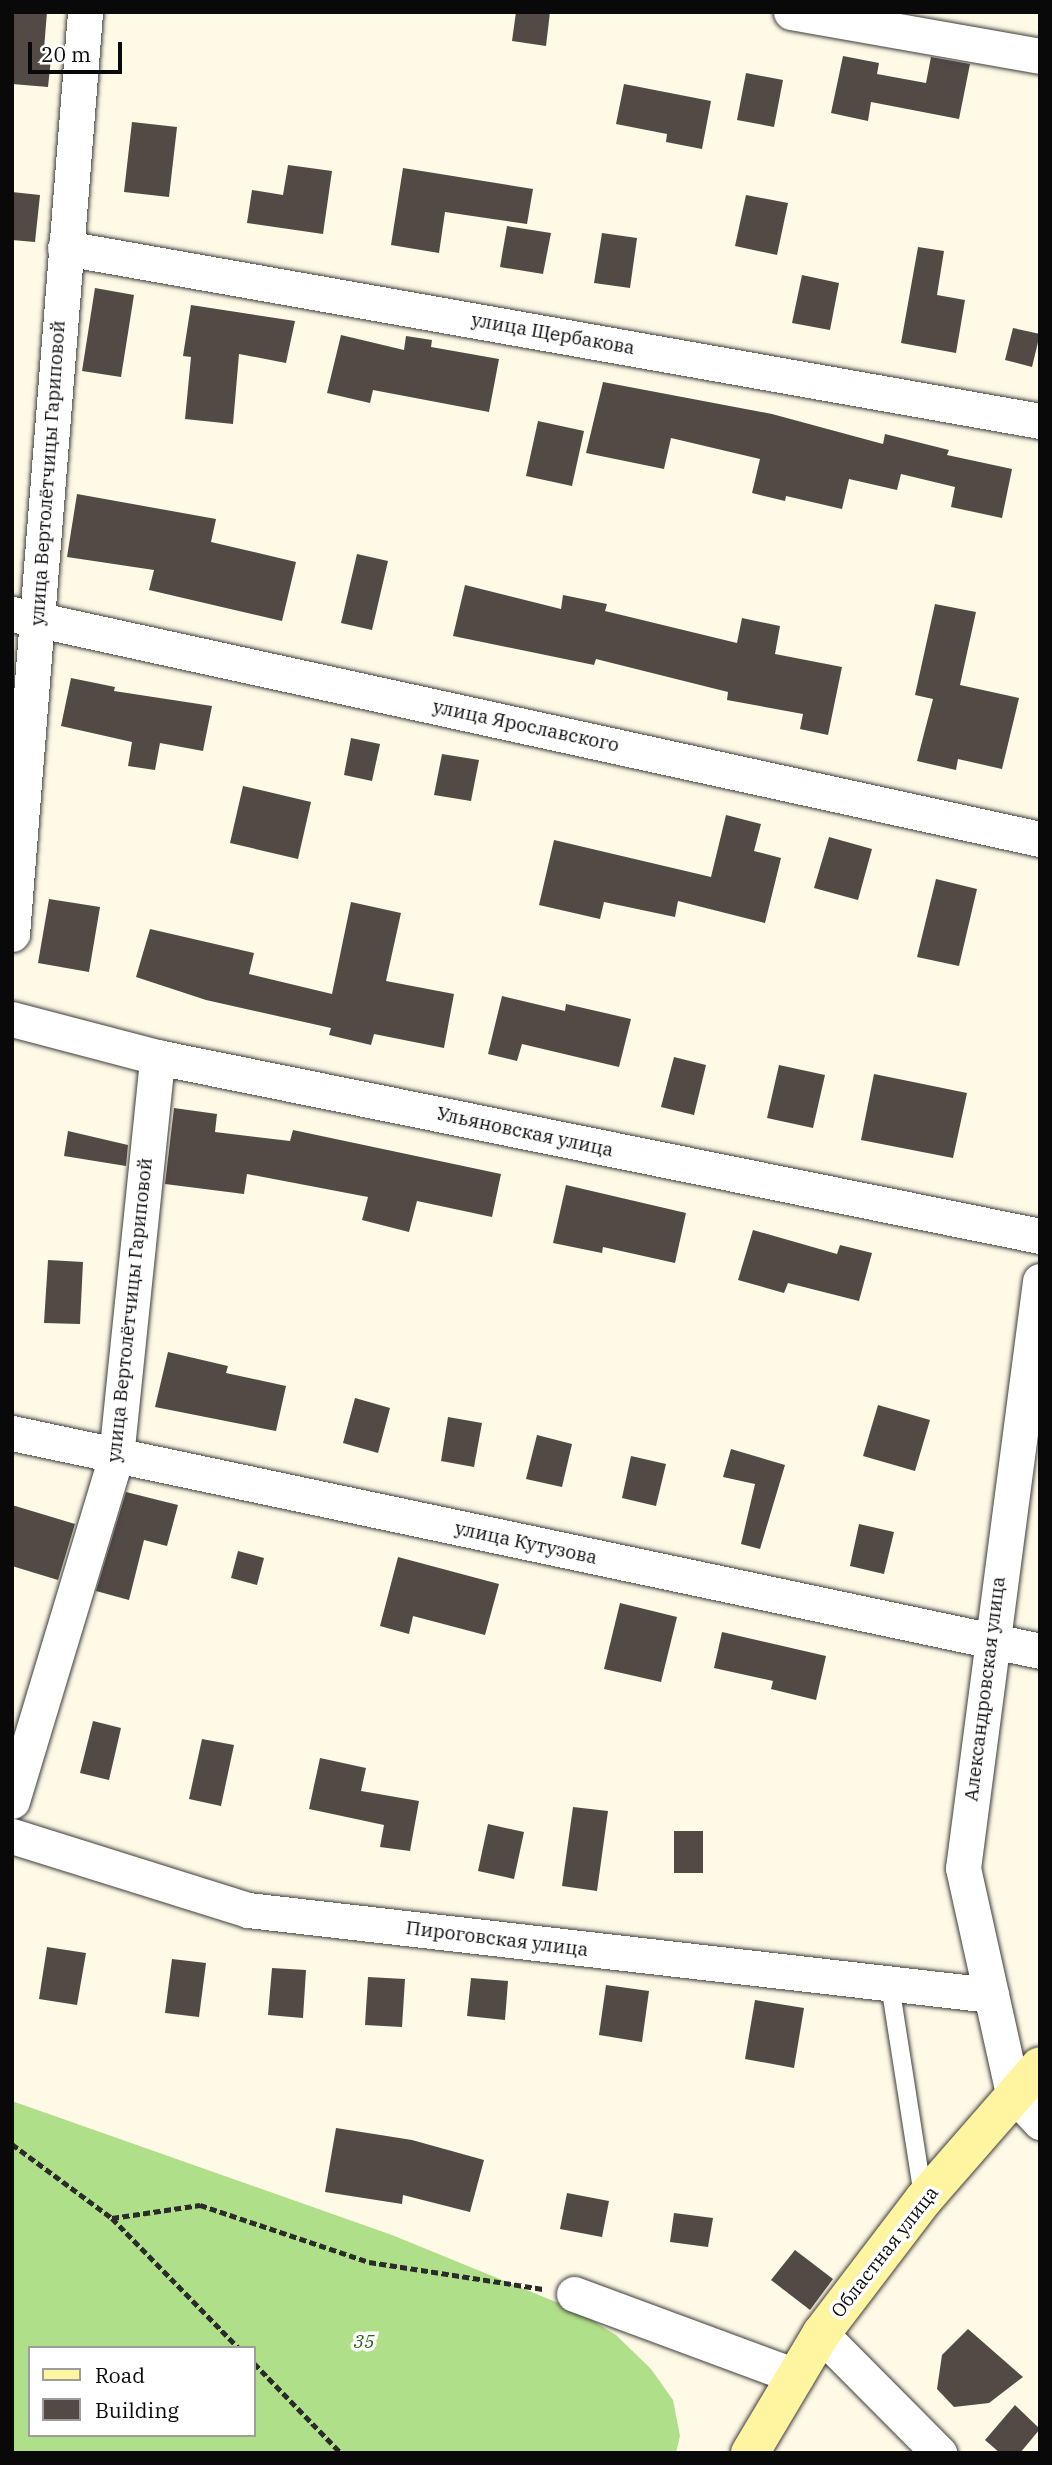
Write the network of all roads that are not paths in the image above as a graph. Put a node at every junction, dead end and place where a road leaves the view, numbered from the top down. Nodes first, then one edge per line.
1 (85, 12) edge
2 (791, 12) edge
3 (1040, 57) edge
4 (65, 248) junction
5 (1040, 421) edge
6 (25, 617) edge
7 (1040, 839) edge
8 (12, 934) edge
9 (12, 1018) edge
10 (157, 1057) junction
11 (1040, 1237) edge
12 (1040, 1281) edge
13 (12, 1433) edge
14 (116, 1457) junction
15 (990, 1641) junction
16 (1040, 1651) edge
17 (12, 1801) edge
18 (12, 1836) edge
19 (890, 1985) junction
20 (992, 1995) junction
21 (1040, 2066) edge
22 (1013, 2093) junction
23 (1040, 2122) edge
24 (924, 2199) junction
25 (573, 2294) road end
26 (821, 2334) junction
27 (796, 2376) junction
28 (750, 2453) edge
29 (939, 2453) edge

1 - 4 street, улица Вертолётчицы Гариповой
2 - 3 street
4 - 5 street, улица Щербакова
4 - 6 street, улица Вертолётчицы Гариповой
6 - 7 street, улица Ярославского
6 - 8 street, улица Вертолётчицы Гариповой
9 - 10 street, Ульяновская улица
10 - 11 street, Ульяновская улица
10 - 14 street, улица Вертолётчицы Гариповой
12 - 15 street, Александровская улица
13 - 14 street, улица Кутузова
14 - 15 street, улица Кутузова
14 - 17 street, улица Вертолётчицы Гариповой
15 - 16 street, улица Кутузова
15 - 20 street, Александровская улица
18 - 19 street, Пироговская улица
19 - 20 street, Пироговская улица
19 - 24 lane
20 - 22 street, Александровская улица
21 - 22 main road, Областная улица
22 - 23 street
22 - 24 main road, Областная улица
24 - 26 main road, Областная улица
25 - 27 street
26 - 27 main road, Областная улица
26 - 29 street
27 - 28 main road, Областная улица

